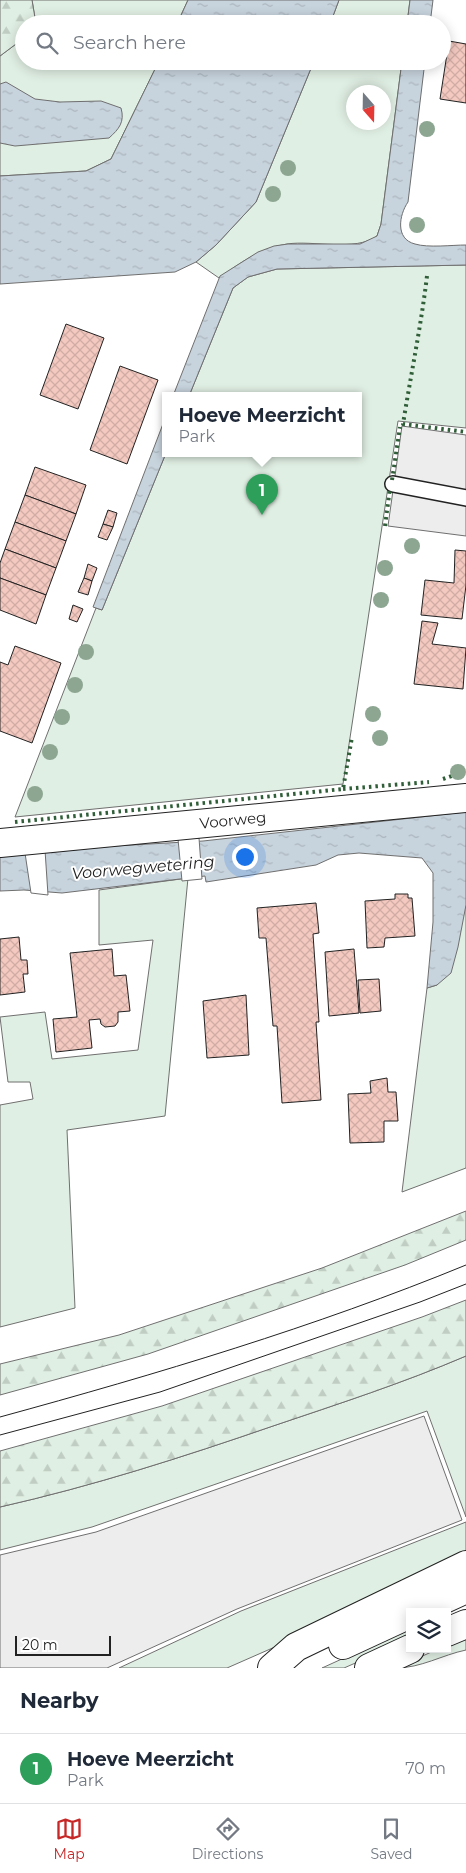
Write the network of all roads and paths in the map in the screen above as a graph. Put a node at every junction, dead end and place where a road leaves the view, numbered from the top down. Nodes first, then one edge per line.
1 (393, 484) dead end
2 (466, 498) edge
3 (466, 798) edge
4 (0, 843) edge
5 (466, 1565) edge
6 (466, 1589) edge
7 (425, 1608) edge
8 (406, 1616) edge
9 (466, 1624) edge
10 (451, 1630) edge
11 (406, 1651) edge
12 (272, 1668) edge
13 (287, 1668) edge
14 (368, 1668) edge

1 - 2 lane
3 - 4 main road, Voorweg
5 - 12 main road
6 - 7 main road
8 - 13 main road
9 - 10 main road
11 - 14 main road

